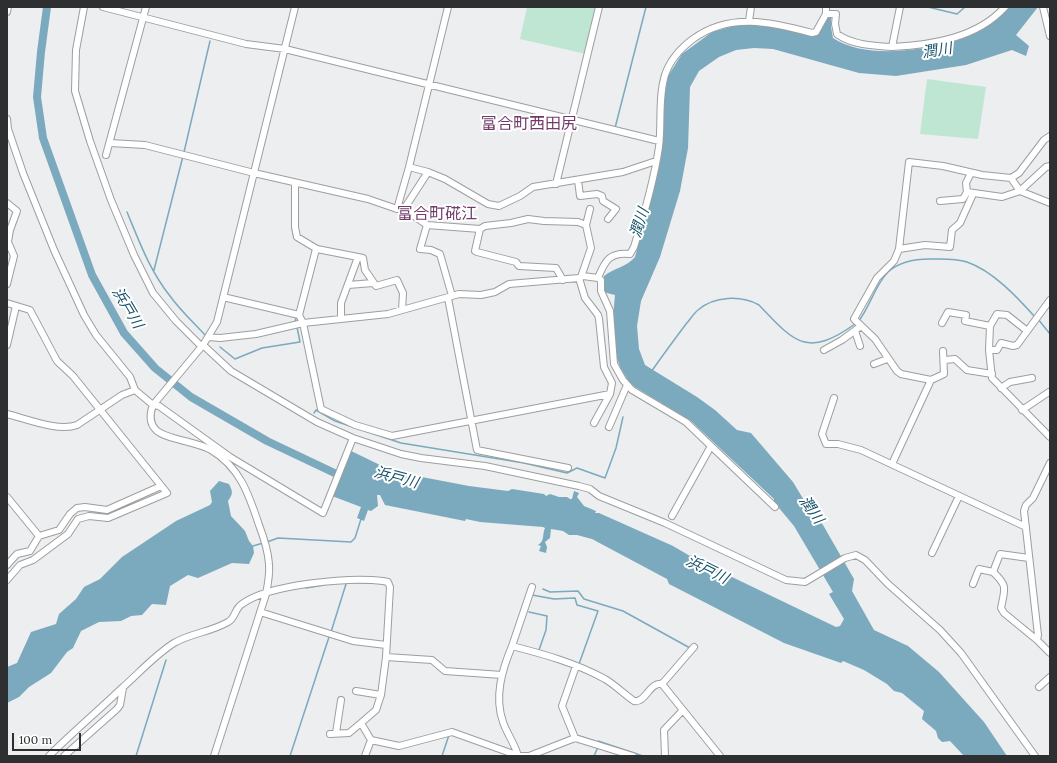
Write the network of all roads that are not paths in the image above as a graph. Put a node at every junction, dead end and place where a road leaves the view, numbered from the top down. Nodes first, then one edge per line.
1 (8, 7) edge
2 (84, 7) edge
3 (103, 7) edge
4 (146, 7) edge
5 (295, 7) edge
6 (448, 7) edge
7 (599, 7) edge
8 (751, 7) edge
9 (826, 7) edge
10 (900, 7) edge
11 (1005, 7) edge
12 (1043, 7) edge
13 (7, 12) edge
14 (826, 14) junction
15 (143, 18) junction
16 (749, 21) junction
17 (1050, 36) edge
18 (892, 47) junction
19 (285, 49) junction
20 (429, 84) junction
21 (7, 119) edge
22 (571, 119) junction
23 (1050, 136) edge
24 (659, 141) junction
25 (110, 143) junction
26 (106, 155) dead end
27 (656, 162) junction
28 (1050, 166) edge
29 (409, 167) junction
30 (428, 172) junction
31 (254, 173) junction
32 (971, 173) junction
33 (1011, 178) junction
34 (578, 180) junction
35 (295, 183) junction
36 (556, 184) junction
37 (1020, 191) junction
38 (970, 193) junction
39 (940, 201) dead end
40 (7, 203) edge
41 (1050, 203) edge
42 (400, 209) junction
43 (590, 209) dead end
44 (608, 219) dead end
45 (427, 225) junction
46 (586, 225) junction
47 (480, 229) junction
48 (8, 242) edge
49 (316, 249) junction
50 (899, 249) junction
51 (358, 257) junction
52 (581, 277) junction
53 (597, 278) junction
54 (563, 280) junction
55 (373, 283) junction
56 (7, 284) edge
57 (348, 285) junction
58 (223, 297) junction
59 (450, 297) junction
60 (1050, 300) edge
61 (7, 303) edge
62 (16, 306) junction
63 (402, 310) junction
64 (299, 315) junction
65 (341, 318) junction
66 (303, 323) junction
67 (942, 323) dead end
68 (858, 324) junction
69 (990, 326) junction
70 (1026, 330) junction
71 (855, 331) junction
72 (209, 337) junction
73 (7, 345) edge
74 (203, 346) junction
75 (860, 346) dead end
76 (824, 350) dead end
77 (989, 350) junction
78 (943, 351) dead end
79 (887, 359) junction
80 (945, 360) junction
81 (874, 364) dead end
82 (992, 374) junction
83 (1032, 378) dead end
84 (931, 380) junction
85 (627, 385) junction
86 (1001, 388) junction
87 (134, 389) junction
88 (1049, 392) edge
89 (610, 394) junction
90 (834, 398) dead end
91 (153, 405) junction
92 (99, 409) junction
93 (1022, 410) junction
94 (7, 414) edge
95 (472, 422) junction
96 (594, 423) dead end
97 (609, 427) dead end
98 (1050, 437) edge
99 (353, 438) junction
100 (712, 446) junction
101 (1050, 462) edge
102 (892, 464) junction
103 (568, 468) dead end
104 (161, 486) junction
105 (960, 496) junction
106 (7, 497) edge
107 (775, 507) dead end
108 (672, 516) dead end
109 (1026, 527) junction
110 (39, 536) junction
111 (932, 553) dead end
112 (1029, 558) junction
113 (7, 565) edge
114 (993, 572) junction
115 (7, 580) edge
116 (973, 584) dead end
117 (532, 587) dead end
118 (266, 594) junction
119 (260, 612) junction
120 (1037, 640) junction
121 (386, 645) junction
122 (512, 646) junction
123 (694, 647) dead end
124 (1050, 653) edge
125 (386, 657) junction
126 (576, 666) junction
127 (502, 675) junction
128 (1050, 677) edge
129 (662, 684) junction
130 (1039, 687) dead end
131 (123, 688) junction
132 (356, 691) dead end
133 (381, 695) junction
134 (341, 700) dead end
135 (683, 710) junction
136 (361, 723) junction
137 (575, 738) junction
138 (371, 740) junction
139 (48, 756) edge
140 (64, 756) edge
141 (214, 756) edge
142 (365, 756) edge
143 (519, 756) edge
144 (528, 756) edge
145 (633, 756) edge
146 (665, 756) edge
147 (720, 756) edge
148 (1035, 756) edge

1 - 13 street
2 - 74 street
3 - 15 street
4 - 15 street
5 - 19 street
6 - 20 street
7 - 22 street
8 - 16 street
9 - 14 street
10 - 18 street
11 - 18 street
12 - 17 street
14 - 16 street
14 - 18 street
15 - 19 street
15 - 25 street
16 - 24 street
19 - 20 street
19 - 31 street
20 - 22 street
20 - 29 street
21 - 87 street
22 - 24 street
22 - 36 street
23 - 33 street
24 - 27 street
25 - 26 street
25 - 31 street
27 - 34 street
27 - 53 street
28 - 37 street
29 - 30 street
29 - 42 street
30 - 36 street
30 - 42 street
31 - 35 street
31 - 58 street
32 - 33 street
32 - 38 street
32 - 50 street
33 - 37 street
34 - 36 street
34 - 44 street
35 - 42 street
35 - 49 street
37 - 38 street
37 - 41 street
38 - 39 street
38 - 50 street
40 - 48 street
42 - 45 street
43 - 46 street
45 - 47 street
45 - 59 street
46 - 47 street
46 - 52 street
47 - 54 street
48 - 56 street
49 - 51 street
49 - 64 street
50 - 68 street
51 - 55 street
51 - 57 street
52 - 53 street
52 - 54 street
52 - 89 street
53 - 85 street
54 - 59 street
55 - 57 street
55 - 63 street
57 - 65 street
58 - 64 street
58 - 72 street
59 - 63 street
59 - 95 street
60 - 70 street
61 - 62 street
62 - 73 street
62 - 92 street
63 - 65 street
64 - 66 street
65 - 66 street
66 - 72 street
66 - 95 street
67 - 69 street
68 - 71 street
68 - 79 street
69 - 70 street
69 - 77 street
70 - 77 street
71 - 75 street
71 - 76 street
72 - 74 street
74 - 91 street
74 - 99 street
77 - 82 street
78 - 80 street
79 - 81 street
79 - 84 street
80 - 82 street
80 - 84 street
82 - 86 street
83 - 86 street
84 - 102 street
85 - 97 street
85 - 100 street
86 - 93 street
87 - 91 street
87 - 92 street
88 - 93 street
89 - 95 street
89 - 96 street
90 - 102 street
91 - 99 street
91 - 118 street
92 - 94 street
92 - 104 street
93 - 98 street
95 - 103 street
99 - 148 street
100 - 107 street
100 - 108 street
101 - 109 street
102 - 105 street
104 - 110 street
104 - 115 street
105 - 109 street
105 - 111 street
106 - 110 street
109 - 112 street
110 - 113 street
112 - 114 street
112 - 120 street
114 - 116 street
114 - 120 street
117 - 122 street
118 - 119 street
118 - 121 street
118 - 131 street
119 - 121 street
119 - 141 street
120 - 124 street
121 - 125 street
122 - 126 street
122 - 127 street
123 - 129 street
125 - 127 street
125 - 133 street
126 - 129 street
126 - 137 street
127 - 143 street
128 - 130 street
129 - 135 street
131 - 139 street
131 - 140 street
132 - 133 street
133 - 136 street
134 - 136 street
135 - 146 street
135 - 147 street
136 - 138 street
137 - 144 street
137 - 145 street
138 - 142 street
138 - 143 street
143 - 144 street

